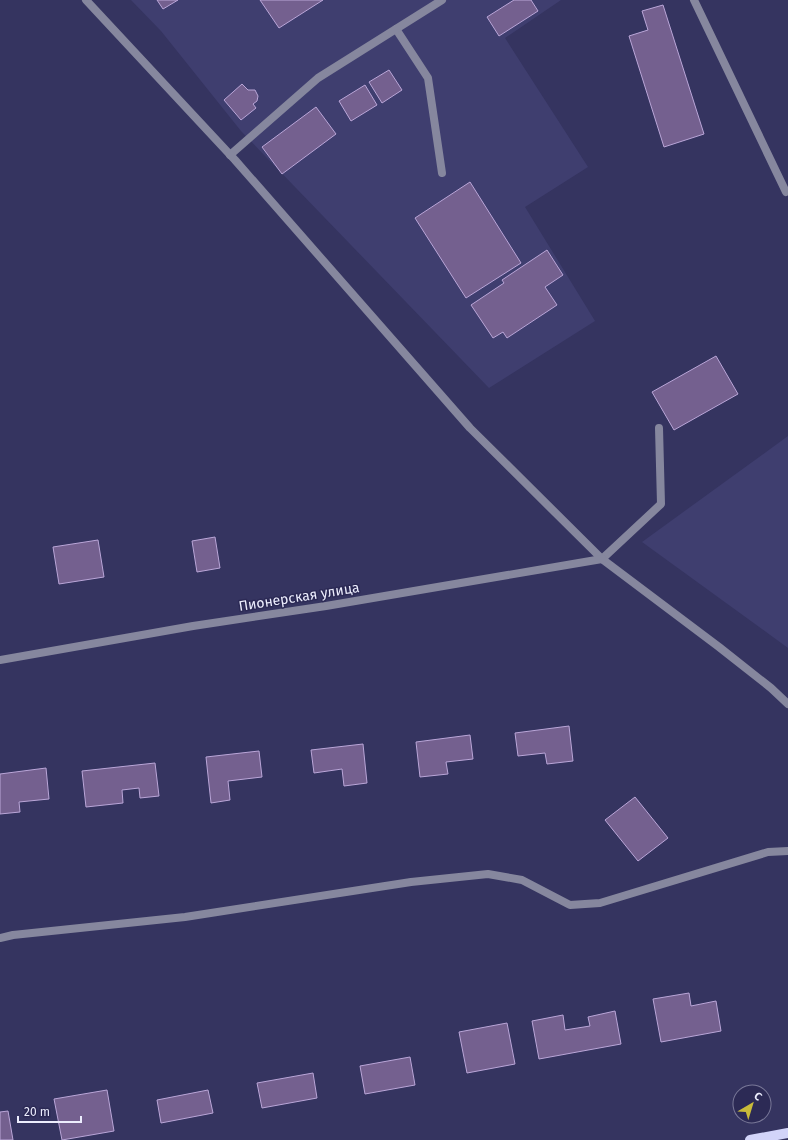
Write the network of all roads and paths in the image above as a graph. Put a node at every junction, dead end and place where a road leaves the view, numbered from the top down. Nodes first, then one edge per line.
1 (86, 0) edge
2 (442, 0) edge
3 (694, 0) edge
4 (396, 29) junction
5 (230, 154) junction
6 (442, 173) dead end
7 (786, 192) dead end
8 (659, 428) dead end
9 (602, 559) junction
10 (0, 660) edge
11 (788, 704) edge
12 (788, 851) edge
13 (0, 938) edge
14 (788, 1133) edge
15 (750, 1140) edge

1 - 5 street
2 - 4 street
3 - 7 street
4 - 5 street
4 - 6 street
5 - 9 street
8 - 9 street
9 - 10 street, Пионерская улица
9 - 11 street
12 - 13 street
14 - 15 main road

